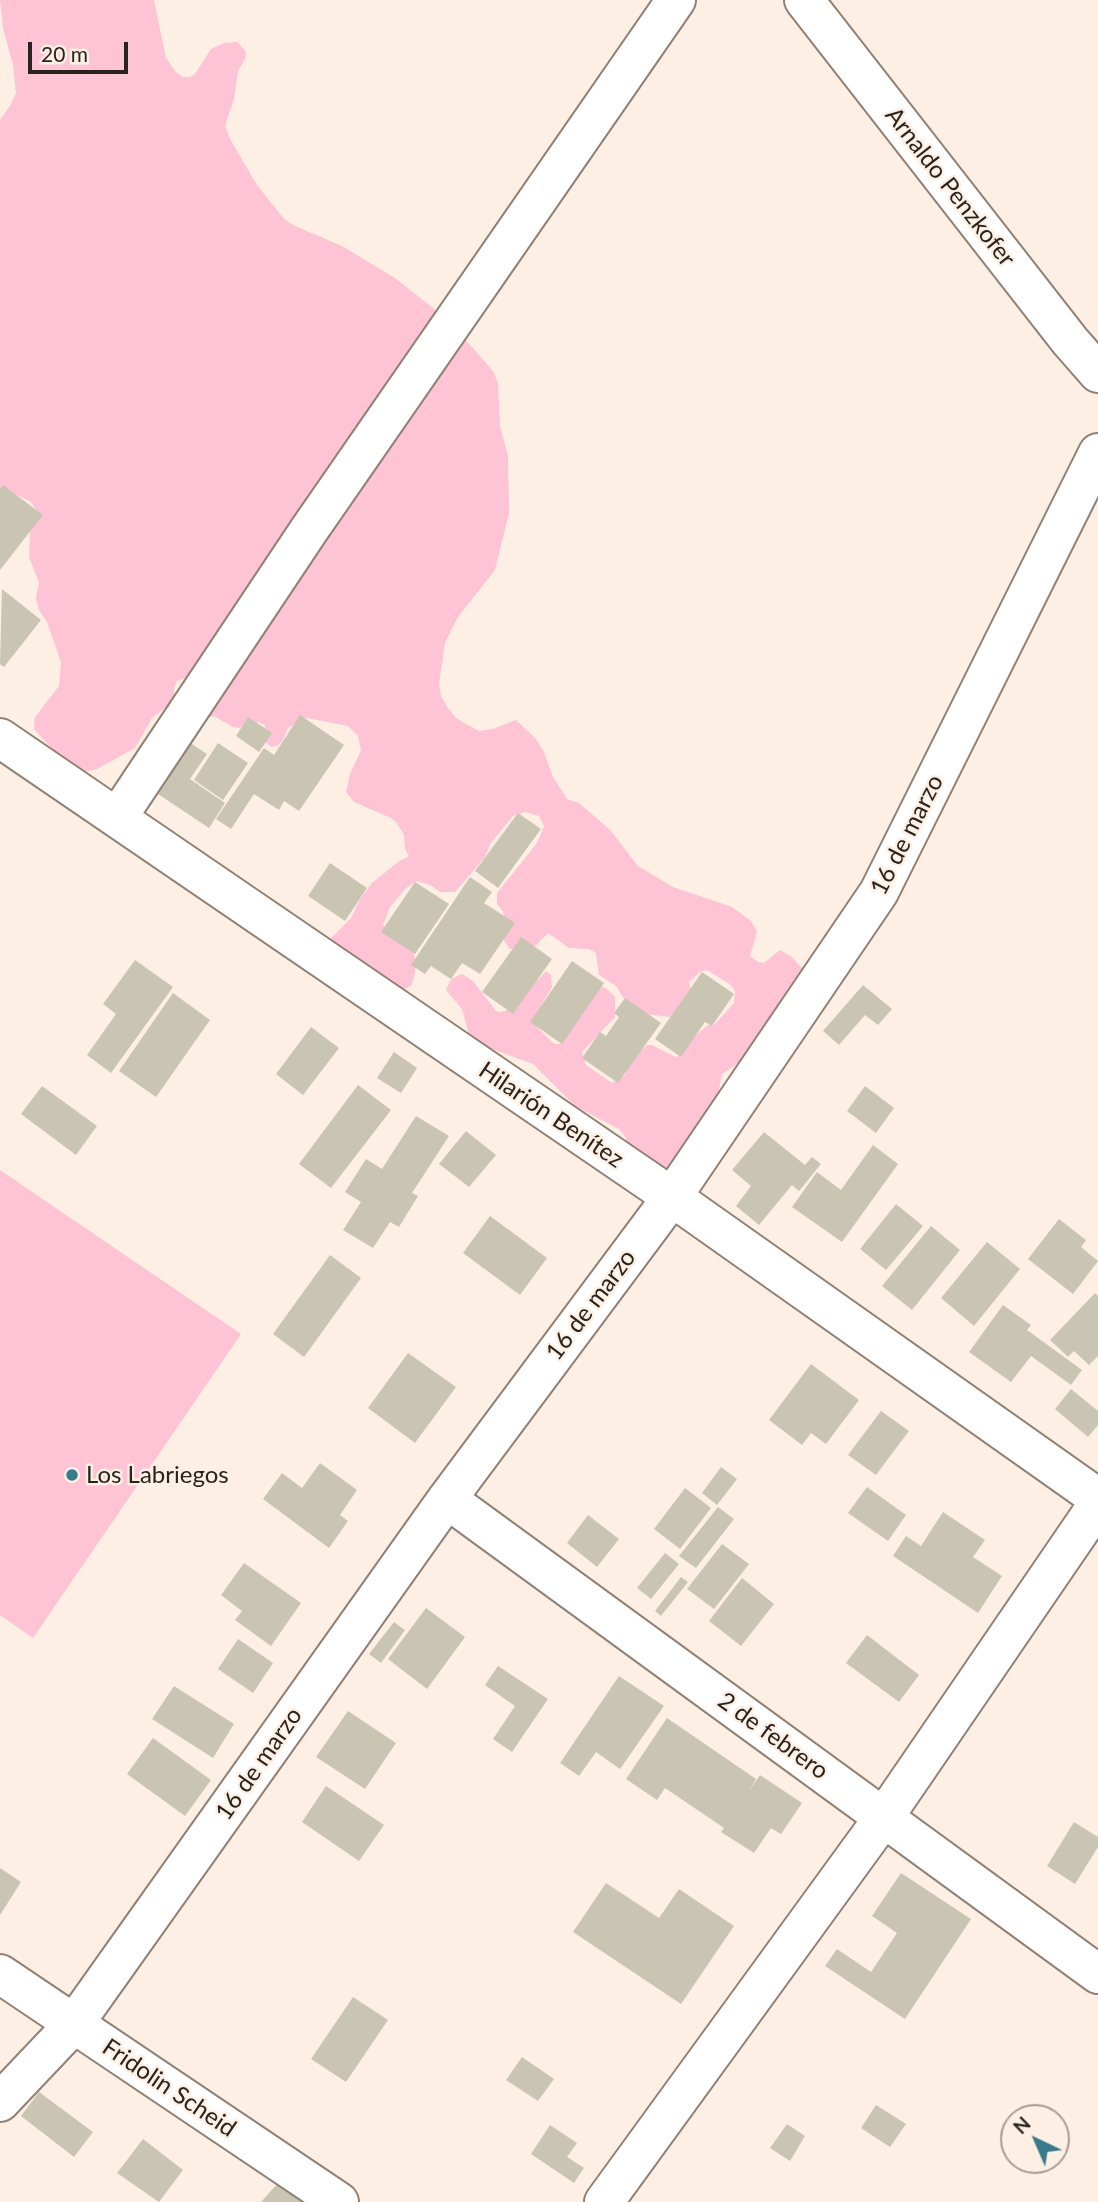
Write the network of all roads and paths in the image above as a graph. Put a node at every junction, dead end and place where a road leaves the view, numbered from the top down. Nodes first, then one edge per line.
1 (676, 0) edge
2 (804, 0) edge
3 (1084, 334) edge
4 (1098, 373) edge
5 (1098, 453) edge
6 (0, 738) edge
7 (117, 818) junction
8 (672, 1197) junction
9 (1098, 1498) edge
10 (447, 1499) junction
11 (1098, 1504) edge
12 (884, 1817) junction
13 (0, 1974) edge
14 (1098, 1974) edge
15 (74, 2024) junction
16 (0, 2102) edge
17 (339, 2202) edge
18 (604, 2202) edge

1 - 7 street
2 - 3 street, Arnaldo Penzkofer
3 - 4 street, Arnaldo Penzkofer
5 - 8 street, 16 de marzo
6 - 7 street, Hilarión Benítez
7 - 8 street, Hilarión Benítez
8 - 9 street, Hilarión Benítez
8 - 10 street, 16 de marzo
10 - 12 street, 2 de febrero
10 - 15 street, 16 de marzo
11 - 12 street
12 - 14 street, 2 de febrero
12 - 18 street
13 - 15 street, Fridolin Scheid
15 - 16 street, 16 de marzo
15 - 17 street, Fridolin Scheid

